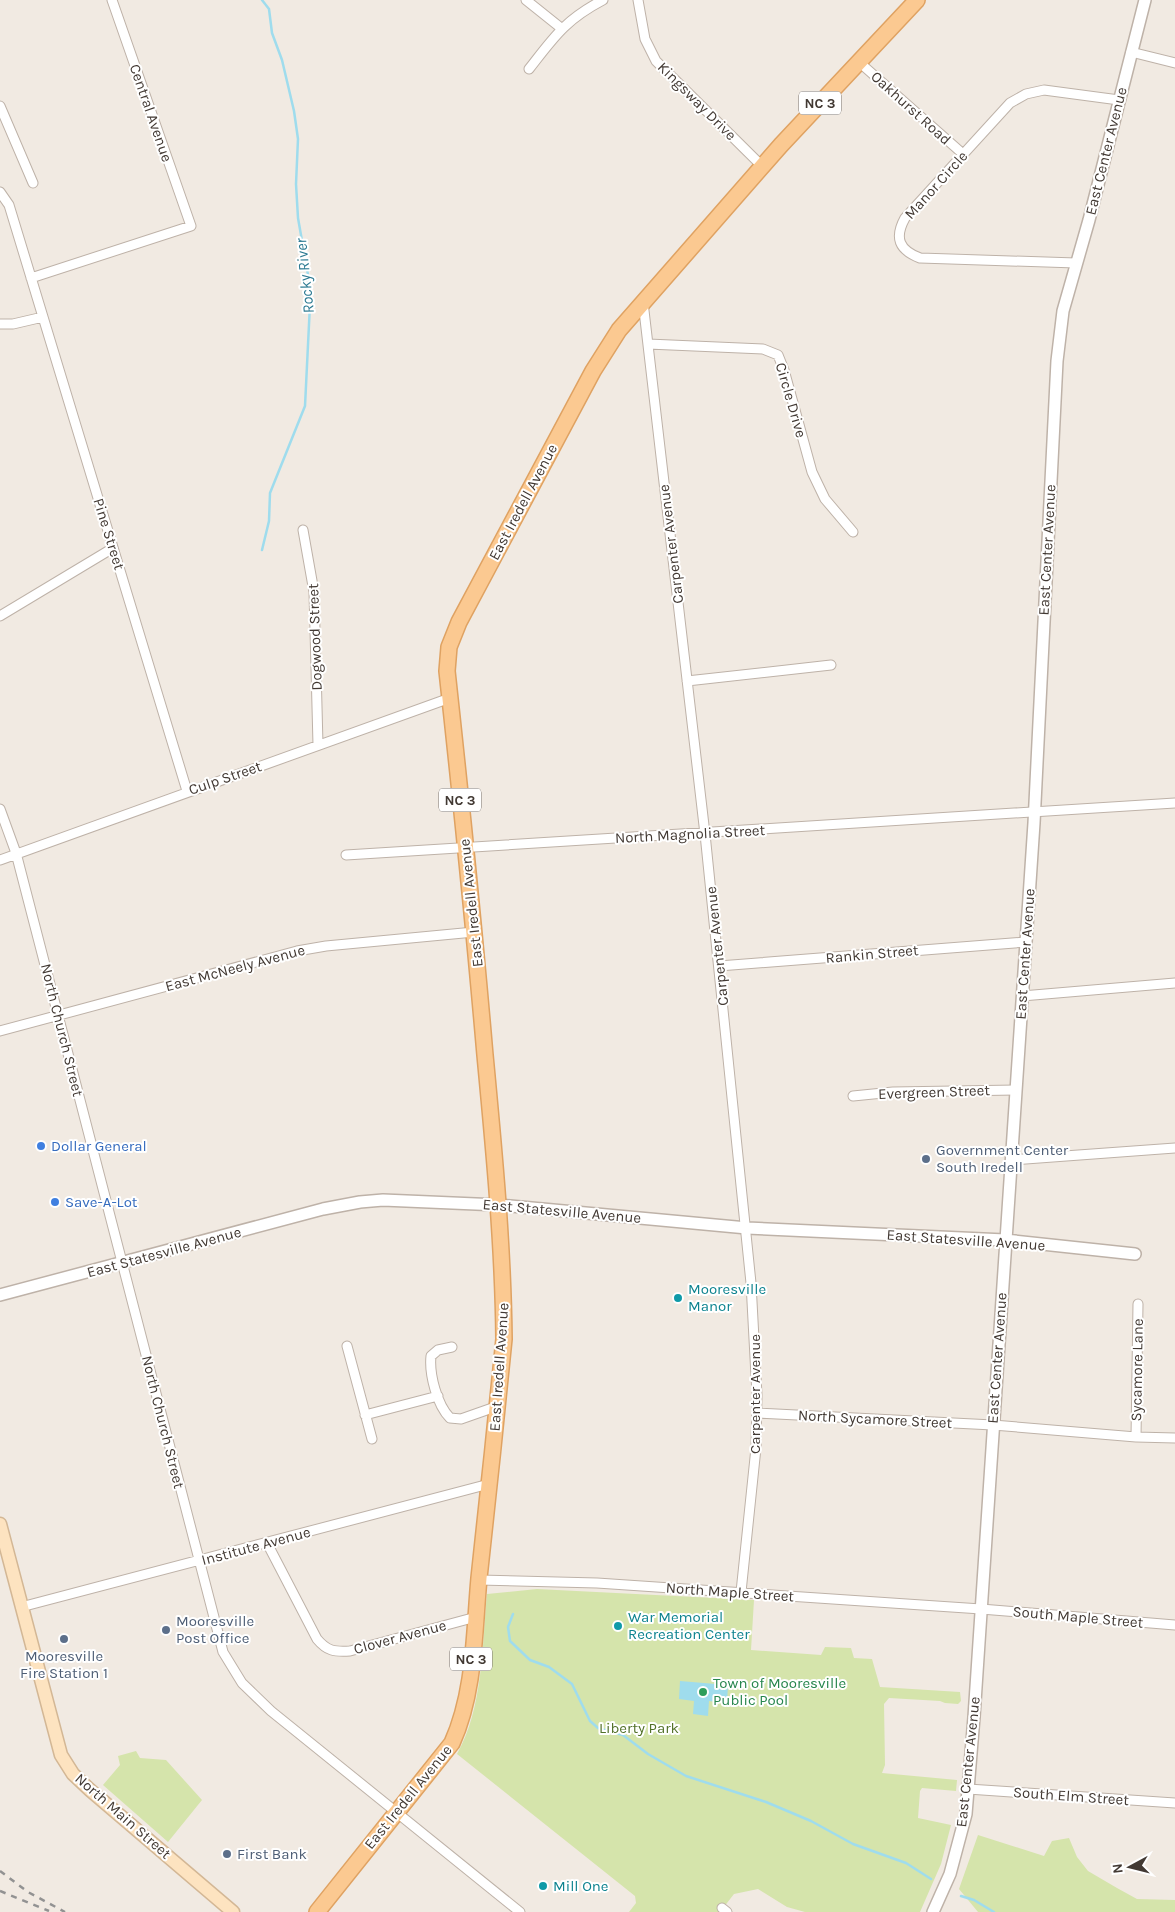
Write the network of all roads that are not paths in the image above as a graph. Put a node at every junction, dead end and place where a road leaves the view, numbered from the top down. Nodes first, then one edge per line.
1 (112, 0) edge
2 (526, 0) edge
3 (603, 0) edge
4 (638, 0) edge
5 (917, 0) edge
6 (1145, 0) edge
7 (561, 28) junction
8 (1131, 52) junction
9 (859, 62) junction
10 (1175, 63) edge
11 (529, 69) dead end
12 (1119, 100) junction
13 (0, 106) edge
14 (2, 121) edge
15 (963, 154) junction
16 (762, 166) junction
17 (33, 183) dead end
18 (0, 192) edge
19 (1076, 263) junction
20 (31, 278) junction
21 (643, 302) junction
22 (43, 317) junction
23 (0, 324) edge
24 (648, 344) junction
25 (303, 530) dead end
26 (853, 532) dead end
27 (113, 548) junction
28 (0, 616) edge
29 (831, 665) dead end
30 (687, 681) junction
31 (450, 698) junction
32 (318, 745) junction
33 (187, 791) junction
34 (1175, 803) edge
35 (0, 809) edge
36 (1034, 814) junction
37 (705, 834) junction
38 (465, 847) junction
39 (16, 853) junction
40 (346, 855) dead end
41 (0, 860) edge
42 (474, 932) junction
43 (1026, 942) junction
44 (719, 966) junction
45 (1175, 983) edge
46 (1022, 996) junction
47 (59, 1015) junction
48 (0, 1031) edge
49 (1016, 1090) junction
50 (853, 1096) dead end
51 (1175, 1148) edge
52 (1011, 1160) junction
53 (499, 1205) junction
54 (747, 1228) junction
55 (1005, 1240) junction
56 (1134, 1254) dead end
57 (122, 1264) junction
58 (0, 1295) edge
59 (1138, 1304) dead end
60 (347, 1346) dead end
61 (452, 1347) dead end
62 (438, 1396) junction
63 (498, 1406) junction
64 (757, 1413) junction
65 (365, 1416) junction
66 (993, 1424) junction
67 (1136, 1437) junction
68 (1175, 1438) edge
69 (372, 1439) dead end
70 (490, 1484) junction
71 (0, 1524) edge
72 (267, 1543) junction
73 (198, 1561) junction
74 (479, 1580) junction
75 (741, 1592) junction
76 (22, 1607) junction
77 (981, 1609) junction
78 (476, 1617) junction
79 (1175, 1625) edge
80 (968, 1789) junction
81 (1175, 1803) edge
82 (396, 1812) junction
83 (233, 1912) edge
84 (317, 1912) edge
85 (520, 1912) edge
86 (933, 1912) edge

1 - 20 street, Central Avenue
2 - 7 street
3 - 7 street
4 - 16 street, Kingsway Drive
5 - 9 main road, East Iredell Avenue / NC 3
6 - 8 street, East Center Avenue
7 - 11 street
8 - 10 street
8 - 12 street, East Center Avenue
9 - 15 street, Oakhurst Road
9 - 16 main road, East Iredell Avenue / NC 3
12 - 15 street, Manor Circle
12 - 19 street, East Center Avenue
13 - 14 street
14 - 17 street
15 - 19 street, Manor Circle
16 - 21 main road, East Iredell Avenue / NC 3
18 - 20 street, Pine Street
19 - 36 street, East Center Avenue
20 - 22 street, Pine Street
21 - 24 street, Carpenter Avenue
21 - 31 main road, East Iredell Avenue / NC 3
22 - 23 street
22 - 27 street, Pine Street
24 - 26 street, Circle Drive
24 - 30 street, Carpenter Avenue
25 - 32 street, Dogwood Street
27 - 28 street
27 - 33 street, Pine Street
29 - 30 street
30 - 37 street, Carpenter Avenue
31 - 32 street, Culp Street
31 - 38 main road, East Iredell Avenue / NC 3
32 - 33 street, Culp Street
33 - 39 street, Culp Street
34 - 36 street, North Magnolia Street
35 - 39 street, North Church Street
36 - 37 street, North Magnolia Street
36 - 43 street, East Center Avenue
37 - 38 street, North Magnolia Street
37 - 44 street, Carpenter Avenue
38 - 40 street, North Magnolia Street
38 - 42 main road, East Iredell Avenue / NC 3
39 - 41 street, Culp Street
39 - 47 street, North Church Street
42 - 47 street, East McNeely Avenue
42 - 53 main road, East Iredell Avenue / NC 3
43 - 44 street, Rankin Street
43 - 46 street, East Center Avenue
44 - 54 street, Carpenter Avenue
45 - 46 street
46 - 49 street, East Center Avenue
47 - 48 street, East McNeely Avenue
47 - 57 street, North Church Street
49 - 50 street, Evergreen Street
49 - 52 street, East Center Avenue
51 - 52 street
52 - 55 street, East Center Avenue
53 - 54 street, East Statesville Avenue
53 - 57 street, East Statesville Avenue
53 - 63 main road, East Iredell Avenue / NC 3
54 - 55 street, East Statesville Avenue
54 - 64 street, Carpenter Avenue
55 - 56 street, East Statesville Avenue
55 - 66 street, East Center Avenue
57 - 58 street, East Statesville Avenue
57 - 73 street, North Church Street
59 - 67 street, Sycamore Lane
60 - 65 street
61 - 62 street
62 - 63 street
62 - 65 street
63 - 70 main road, East Iredell Avenue / NC 3
64 - 66 street, North Sycamore Street
64 - 75 street, Carpenter Avenue
65 - 69 street
66 - 67 street, North Sycamore Street
66 - 77 street, East Center Avenue
67 - 68 street, North Sycamore Street
70 - 72 street, Institute Avenue
70 - 74 main road, East Iredell Avenue / NC 3
71 - 76 main road, North Main Street
72 - 73 street, Institute Avenue
72 - 78 street, Clover Avenue
73 - 76 street, Institute Avenue
73 - 82 street, North Church Street
74 - 75 street, North Maple Street
74 - 78 main road, East Iredell Avenue / NC 3
75 - 77 street, North Maple Street
76 - 83 main road, North Main Street
77 - 79 street, South Maple Street
77 - 80 street, East Center Avenue
78 - 82 main road, East Iredell Avenue / NC 3
80 - 81 street, South Elm Street
80 - 86 street, East Center Avenue
82 - 84 main road, East Iredell Avenue / NC 3
82 - 85 street, North Church Street

